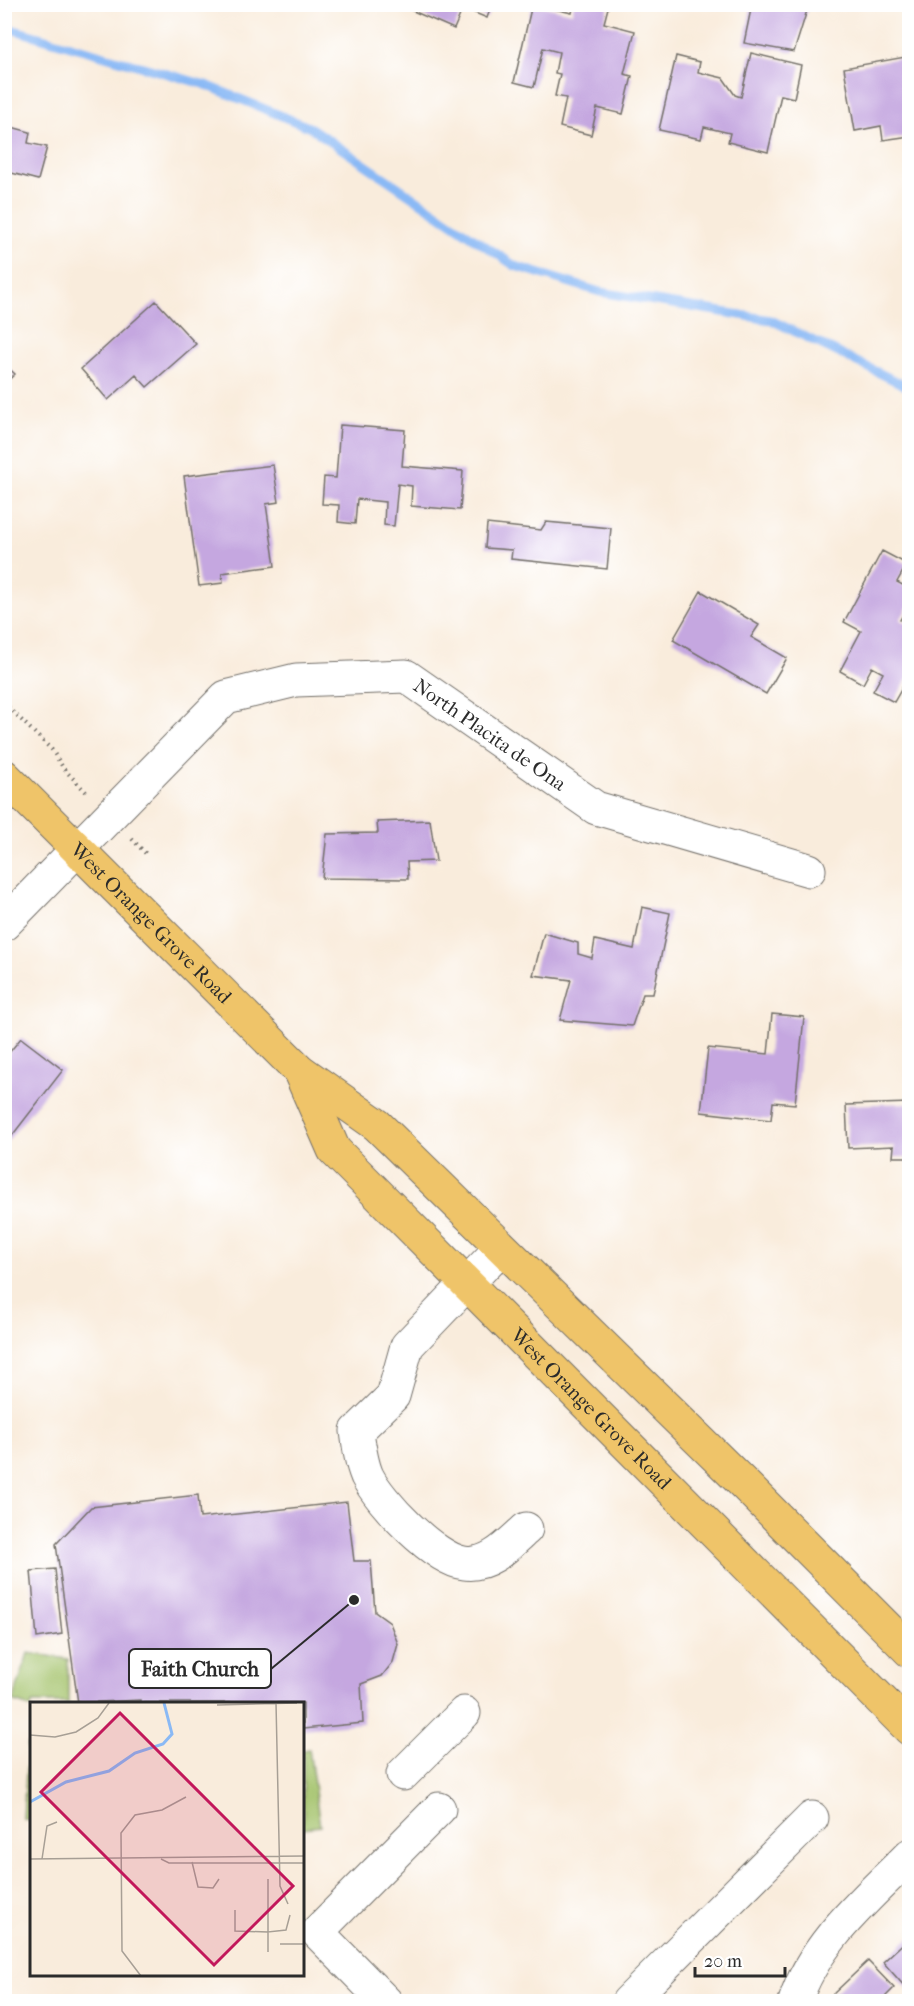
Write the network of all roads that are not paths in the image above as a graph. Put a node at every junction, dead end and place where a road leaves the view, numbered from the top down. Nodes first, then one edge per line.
1 (4, 776) edge
2 (78, 849) junction
3 (809, 870) dead end
4 (4, 924) edge
5 (299, 1070) junction
6 (501, 1248) junction
7 (467, 1284) junction
8 (526, 1529) dead end
9 (909, 1651) edge
10 (464, 1713) dead end
11 (909, 1729) edge
12 (404, 1774) dead end
13 (440, 1809) dead end
14 (812, 1818) dead end
15 (909, 1855) edge
16 (386, 2001) edge
17 (628, 2001) edge
18 (795, 2001) edge

1 - 2 main road, West Orange Grove Road
2 - 3 street, North Placita de Ona
2 - 4 street, North Placita de Ona
2 - 5 main road, West Orange Grove Road
5 - 6 main road, West Orange Grove Road
5 - 7 main road, West Orange Grove Road
6 - 7 street
6 - 9 main road, West Orange Grove Road
7 - 8 street
7 - 11 main road, West Orange Grove Road
10 - 12 street
13 - 16 street
14 - 17 street
15 - 18 street

